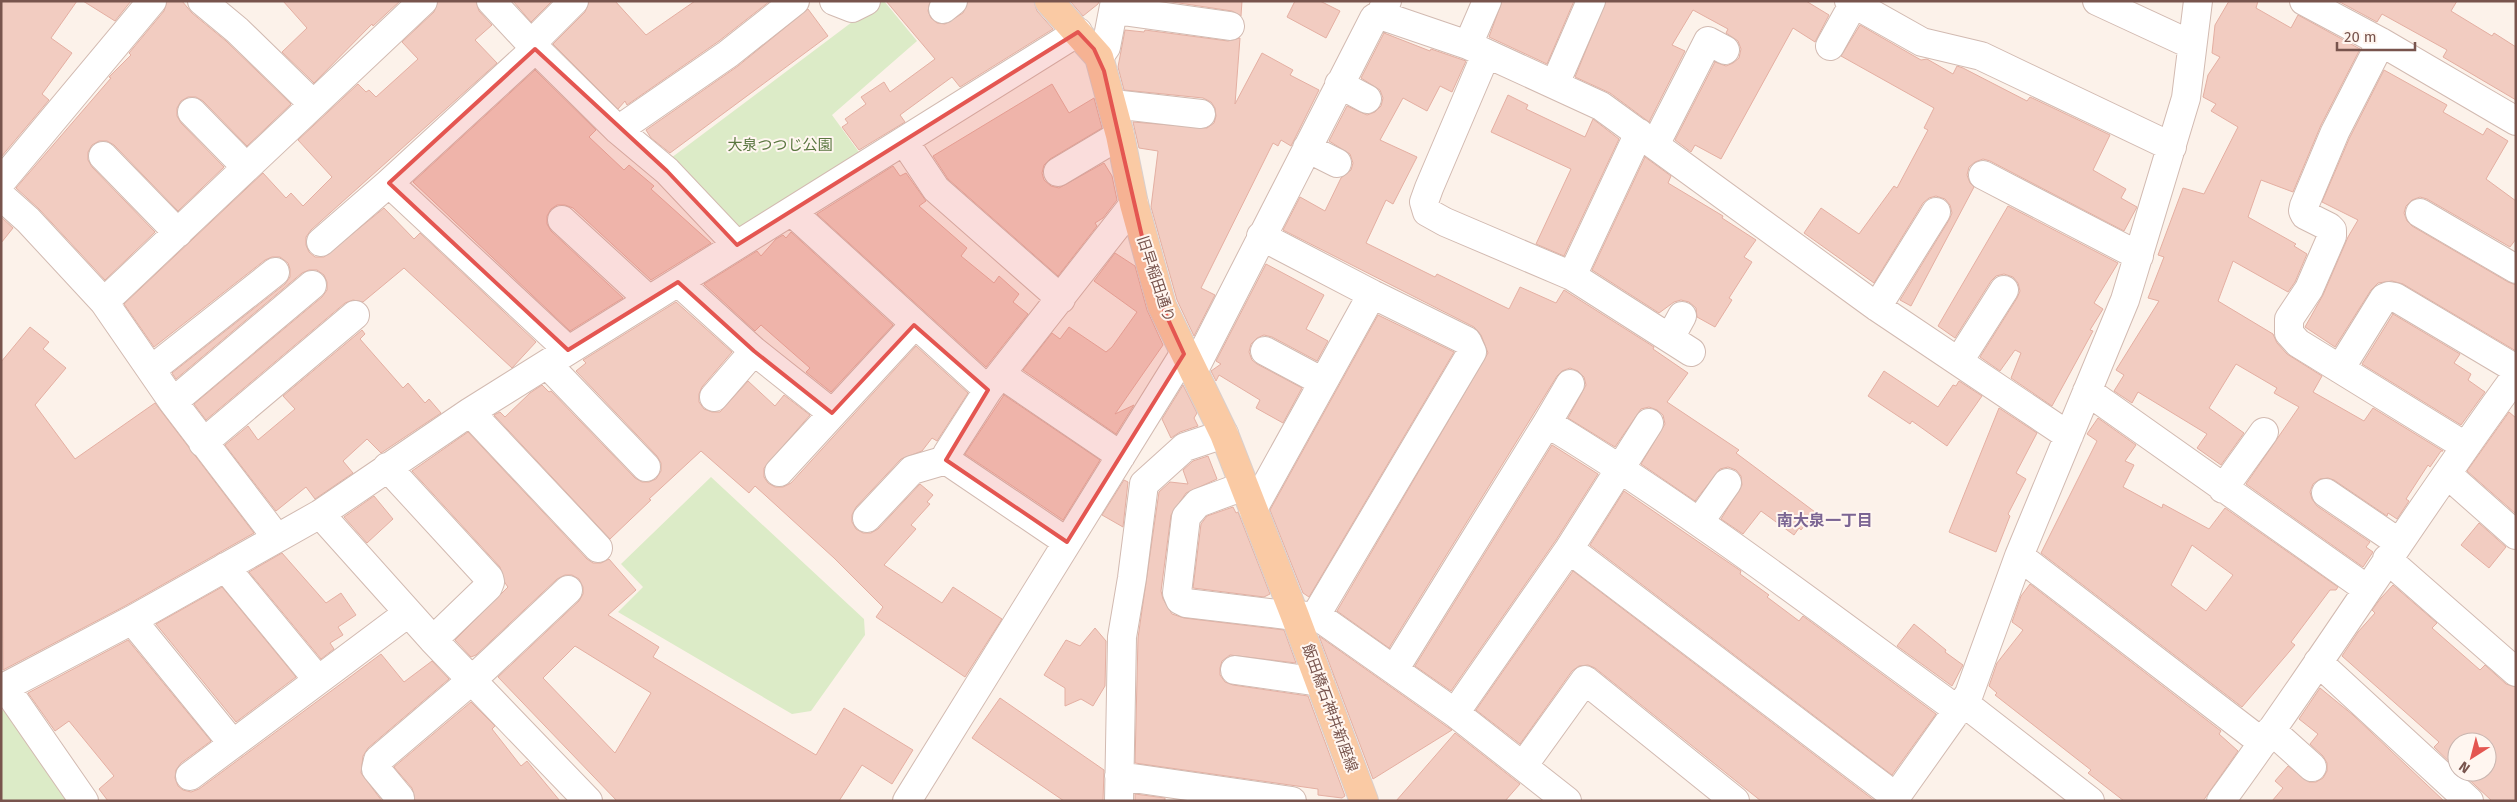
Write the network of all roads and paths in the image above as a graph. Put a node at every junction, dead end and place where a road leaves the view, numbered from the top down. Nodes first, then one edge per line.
1 (152, 1) edge
2 (202, 1) edge
3 (422, 1) edge
4 (491, 1) edge
5 (795, 1) edge
6 (834, 1) edge
7 (866, 1) edge
8 (1049, 1) edge
9 (1487, 1) edge
10 (1591, 1) edge
11 (2098, 1) edge
12 (2198, 1) edge
13 (2304, 1) edge
14 (574, 2) edge
15 (1853, 2) edge
16 (1115, 6) edge
17 (1384, 8) edge
18 (1230, 26) dead end
19 (1078, 32) junction
20 (1708, 41) dead end
21 (2381, 42) junction
22 (2192, 45) junction
23 (1830, 46) dead end
24 (533, 47) junction
25 (1477, 49) junction
26 (1099, 57) junction
27 (1340, 84) junction
28 (1555, 84) junction
29 (1367, 99) dead end
30 (313, 104) junction
31 (1113, 104) junction
32 (192, 112) dead end
33 (1201, 114) dead end
34 (2516, 121) edge
35 (618, 130) junction
36 (1120, 135) junction
37 (1647, 139) junction
38 (904, 141) junction
39 (2172, 147) junction
40 (1306, 148) junction
41 (102, 156) dead end
42 (1337, 163) dead end
43 (246, 167) junction
44 (1058, 172) dead end
45 (1983, 175) dead end
46 (1, 182) edge
47 (389, 183) junction
48 (1, 196) edge
49 (1134, 204) junction
50 (792, 212) junction
51 (1936, 212) dead end
52 (2420, 213) dead end
53 (562, 220) dead end
54 (178, 233) junction
55 (1261, 236) junction
56 (321, 242) dead end
57 (737, 245) junction
58 (2139, 256) junction
59 (2516, 269) edge
60 (275, 272) dead end
61 (1572, 276) junction
62 (678, 282) junction
63 (312, 285) dead end
64 (2004, 290) dead end
65 (1372, 294) junction
66 (648, 299) junction
67 (1060, 299) junction
68 (104, 302) junction
69 (1877, 307) junction
70 (355, 315) dead end
71 (914, 325) junction
72 (1681, 335) dead end
73 (1265, 351) dead end
74 (754, 352) junction
75 (558, 358) junction
76 (1959, 361) junction
77 (1188, 363) junction
78 (2340, 369) junction
79 (152, 370) junction
80 (1323, 382) junction
81 (2514, 382) edge
82 (995, 383) junction
83 (1570, 384) dead end
84 (2087, 391) junction
85 (714, 397) dead end
86 (173, 402) junction
87 (470, 412) junction
88 (832, 413) junction
89 (1547, 423) junction
90 (1649, 423) dead end
91 (2264, 432) dead end
92 (1224, 434) junction
93 (2069, 436) junction
94 (203, 443) junction
95 (2465, 446) junction
96 (1121, 456) junction
97 (946, 460) junction
98 (387, 467) junction
99 (646, 467) dead end
100 (1620, 467) junction
101 (779, 472) dead end
102 (2446, 474) junction
103 (1728, 483) dead end
104 (2223, 489) junction
105 (2326, 493) dead end
106 (1249, 498) junction
107 (320, 514) junction
108 (867, 518) dead end
109 (1700, 521) junction
110 (2516, 535) edge
111 (277, 538) junction
112 (1067, 542) junction
113 (598, 548) dead end
114 (1569, 549) junction
115 (2392, 551) junction
116 (2019, 556) junction
117 (225, 567) junction
118 (2367, 589) junction
119 (568, 590) dead end
120 (408, 613) junction
121 (1306, 616) junction
122 (132, 620) junction
123 (433, 640) junction
124 (2318, 662) junction
125 (1235, 670) dead end
126 (1394, 670) junction
127 (2516, 672) edge
128 (318, 680) junction
129 (472, 680) junction
130 (1320, 682) junction
131 (3, 688) edge
132 (1962, 707) junction
133 (1455, 713) junction
134 (2267, 737) junction
135 (233, 744) junction
136 (1523, 766) junction
137 (2312, 767) dead end
138 (190, 776) dead end
139 (1119, 789) edge
140 (1549, 795) edge
141 (400, 798) dead end
142 (1895, 799) edge
143 (587, 800) edge
144 (2224, 800) edge
145 (84, 801) edge
146 (906, 801) edge
147 (1292, 801) edge
148 (1364, 801) edge
149 (1735, 801) edge
150 (2090, 801) edge
151 (2469, 801) edge

1 - 46 street
2 - 30 street
3 - 30 street
4 - 24 street
5 - 35 street
6 - 7 street
8 - 19 main road, 旧早稲田通り
9 - 25 street
10 - 28 street
11 - 22 street
12 - 22 street
13 - 21 street
14 - 24 street
15 - 23 street
15 - 39 street
16 - 18 street
16 - 26 street
17 - 25 street
17 - 27 street
19 - 26 main road, 旧早稲田通り
19 - 38 street
20 - 37 street
21 - 34 street
21 - 78 street
22 - 39 street
24 - 35 street
24 - 47 street
25 - 28 street
25 - 61 street
26 - 31 main road, 旧早稲田通り
27 - 29 street
27 - 40 street
28 - 37 street
30 - 43 street
31 - 33 street
31 - 36 main road, 旧早稲田通り
32 - 43 street
35 - 57 street
36 - 44 street
36 - 49 main road, 旧早稲田通り
37 - 61 street
37 - 69 street
38 - 50 street
38 - 67 street
39 - 58 street
40 - 42 street
40 - 55 street
41 - 54 street
43 - 54 street
45 - 58 street
47 - 56 street
47 - 75 street
48 - 68 street
49 - 67 street
49 - 77 main road, 旧早稲田通り
50 - 57 street
50 - 71 street
51 - 69 street
52 - 59 street
53 - 66 street
54 - 68 street
55 - 65 street
55 - 77 street
57 - 62 street
58 - 84 street
60 - 79 street
61 - 72 street
62 - 66 street
62 - 74 street
63 - 86 street
64 - 76 street
65 - 80 street
65 - 121 street
66 - 75 street
67 - 82 street
68 - 79 street
69 - 76 street
70 - 94 street
71 - 82 street
71 - 88 street
73 - 80 street
74 - 85 street
74 - 88 street
75 - 87 street
75 - 99 street
76 - 93 street
77 - 92 main road, 旧早稲田通り
77 - 96 street
78 - 81 street
78 - 95 street
79 - 86 street
80 - 106 street
81 - 95 street
82 - 96 street
82 - 97 street
83 - 89 street
84 - 93 street
84 - 104 street
86 - 94 street
87 - 98 street
87 - 113 street
88 - 101 street
89 - 100 street
89 - 126 street
90 - 100 street
91 - 104 street
92 - 106 main road, 旧早稲田通り
92 - 139 street
93 - 116 street
94 - 111 street
95 - 102 street
96 - 112 street
97 - 108 street
97 - 112 street
98 - 107 street
98 - 123 street
100 - 109 street
100 - 114 street
102 - 110 street
102 - 115 street
103 - 109 street
104 - 118 street
105 - 115 street
106 - 121 main road, 旧早稲田通り
106 - 121 street
107 - 111 street
107 - 120 street
109 - 132 street
111 - 117 street
112 - 146 street
114 - 133 street
114 - 142 street
115 - 118 street
115 - 127 street
116 - 132 street
116 - 134 street
117 - 122 street
117 - 128 street
118 - 124 street
119 - 129 street
120 - 123 street
120 - 128 street
121 - 126 street
121 - 130 main road, 飯田橋石神井新座線
122 - 131 street
122 - 135 street
123 - 129 street
124 - 134 street
124 - 151 street
125 - 130 street
126 - 133 street
128 - 135 street
129 - 141 street
129 - 143 street
130 - 148 main road, 飯田橋石神井新座線
131 - 145 street
132 - 142 street
132 - 150 street
133 - 136 street
134 - 137 street
134 - 144 street
135 - 138 street
136 - 140 street
136 - 149 street
139 - 147 street

